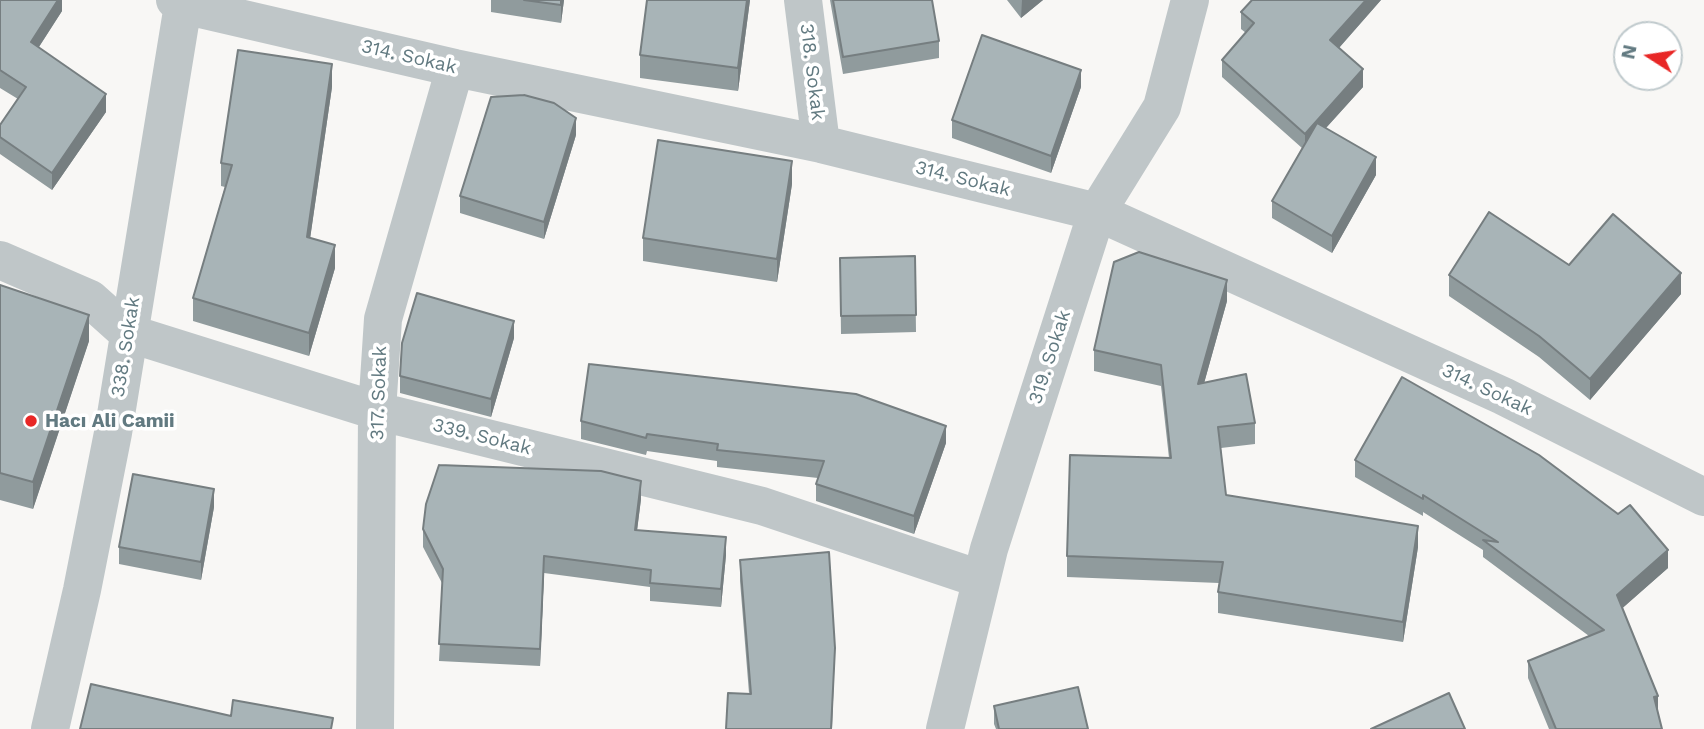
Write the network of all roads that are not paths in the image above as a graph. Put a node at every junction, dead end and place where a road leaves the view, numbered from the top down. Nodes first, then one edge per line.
1 (803, 0) edge
2 (1190, 0) edge
3 (179, 2) edge
4 (455, 68) junction
5 (821, 144) junction
6 (1097, 212) junction
7 (0, 260) edge
8 (128, 333) junction
9 (377, 411) junction
10 (1704, 497) edge
11 (980, 579) junction
12 (50, 729) edge
13 (374, 729) edge
14 (945, 729) edge

1 - 5 street, 318. Sokak
2 - 6 street, 319. Sokak
3 - 4 street, 314. Sokak
3 - 8 street, 338. Sokak
4 - 5 street, 314. Sokak
4 - 9 street, 317. Sokak
5 - 6 street, 314. Sokak
6 - 10 street, 314. Sokak
6 - 11 street, 319. Sokak
7 - 8 street, 339. Sokak
8 - 9 street, 339. Sokak
8 - 12 street, 338. Sokak
9 - 11 street, 339. Sokak
9 - 13 street, 317. Sokak
11 - 14 street, 319. Sokak

